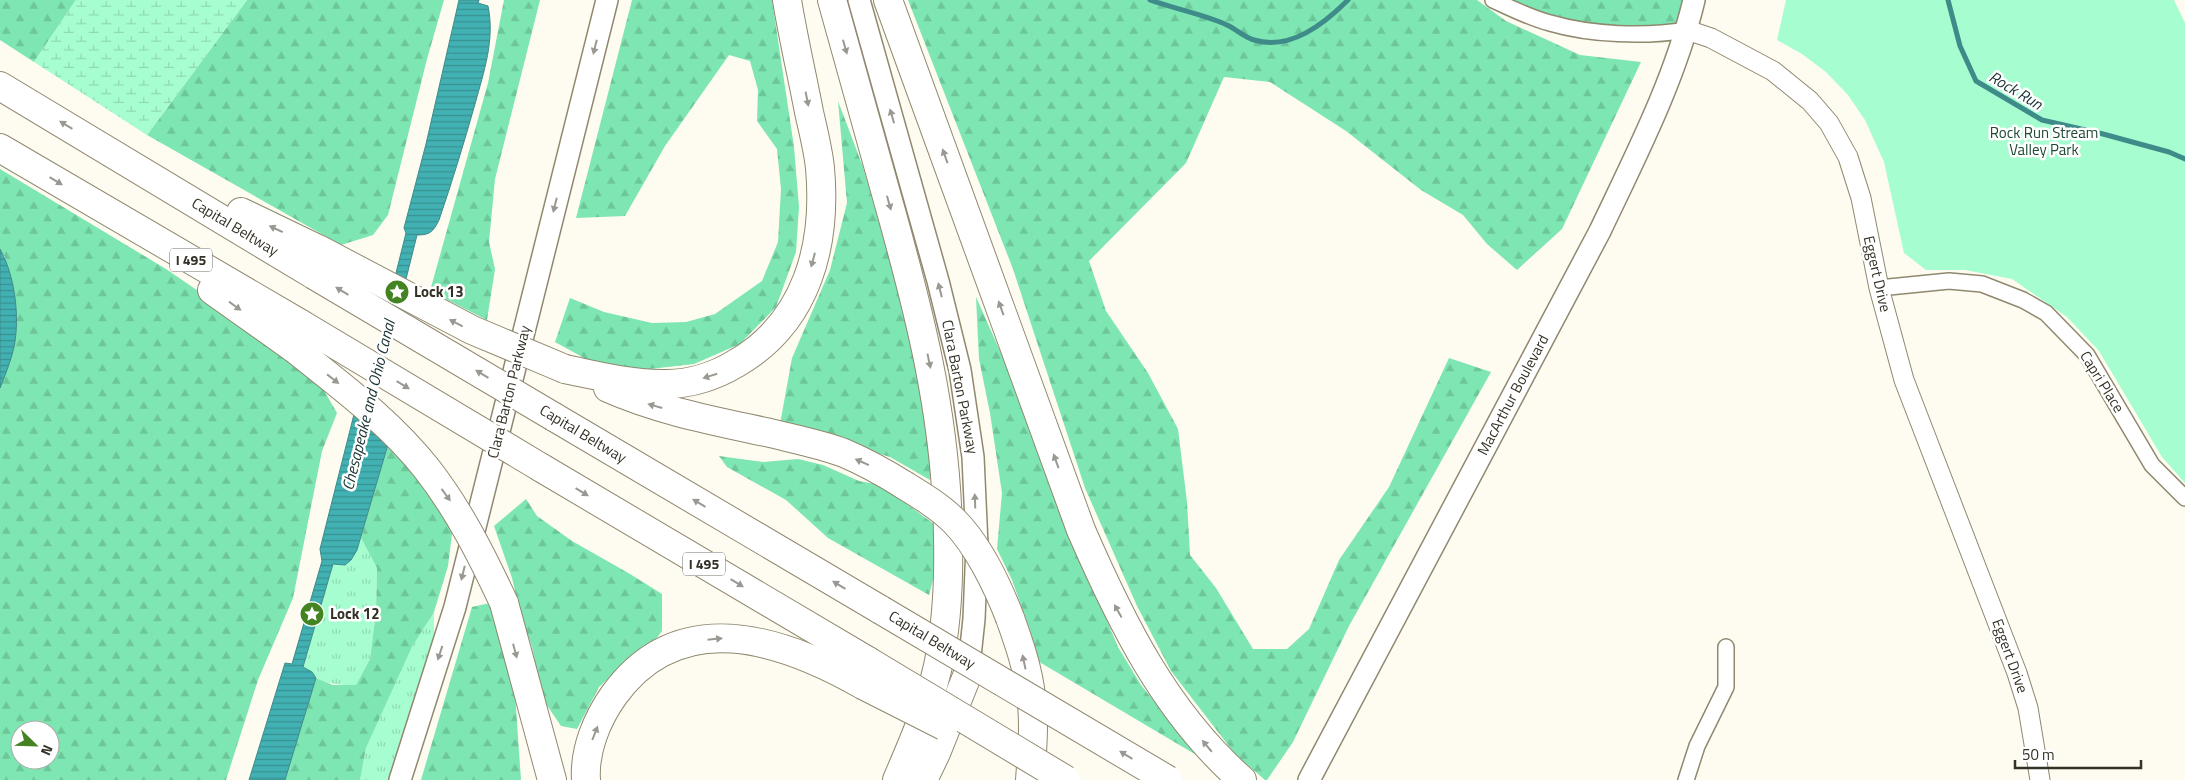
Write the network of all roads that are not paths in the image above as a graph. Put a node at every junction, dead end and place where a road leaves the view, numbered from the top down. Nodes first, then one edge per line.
1 (606, 0) edge
2 (787, 0) edge
3 (832, 0) edge
4 (859, 0) edge
5 (888, 0) edge
6 (1493, 0) edge
7 (1694, 0) edge
8 (1687, 30) junction
9 (0, 86) edge
10 (0, 148) edge
11 (317, 262) junction
12 (1879, 288) junction
13 (298, 336) junction
14 (565, 369) junction
15 (2185, 498) edge
16 (1726, 647) dead end
17 (969, 671) junction
18 (866, 673) junction
19 (533, 712) junction
20 (400, 780) edge
21 (534, 780) edge
22 (552, 780) edge
23 (586, 780) edge
24 (897, 780) edge
25 (923, 780) edge
26 (933, 780) edge
27 (1030, 780) edge
28 (1050, 780) edge
29 (1066, 780) edge
30 (1168, 780) edge
31 (1242, 780) edge
32 (1308, 780) edge
33 (1686, 780) edge
34 (2040, 780) edge

1 -> 20 main road, Clara Barton Parkway
2 -> 14 highway
3 -> 24 highway
17 -> 4 main road, Clara Barton Parkway
31 -> 5 highway
6 - 8 street, Eggert Drive
7 - 8 main road, MacArthur Boulevard
8 - 12 street, Eggert Drive
8 - 32 main road, MacArthur Boulevard
11 -> 9 highway
10 -> 13 highway
14 -> 11 highway, bridge
30 -> 11 highway, Capital Beltway, bridge
12 - 15 street, Capri Place
12 - 34 street, Eggert Drive
13 -> 18 highway, I 495, bridge
13 -> 19 highway, bridge
27 -> 14 highway, bridge
16 - 33 street
17 - 25 highway
17 - 26 main road, Clara Barton Parkway
23 -> 18 highway
18 - 28 highway, bridge
18 - 29 highway, I 495, bridge
19 - 21 highway
19 - 22 highway

